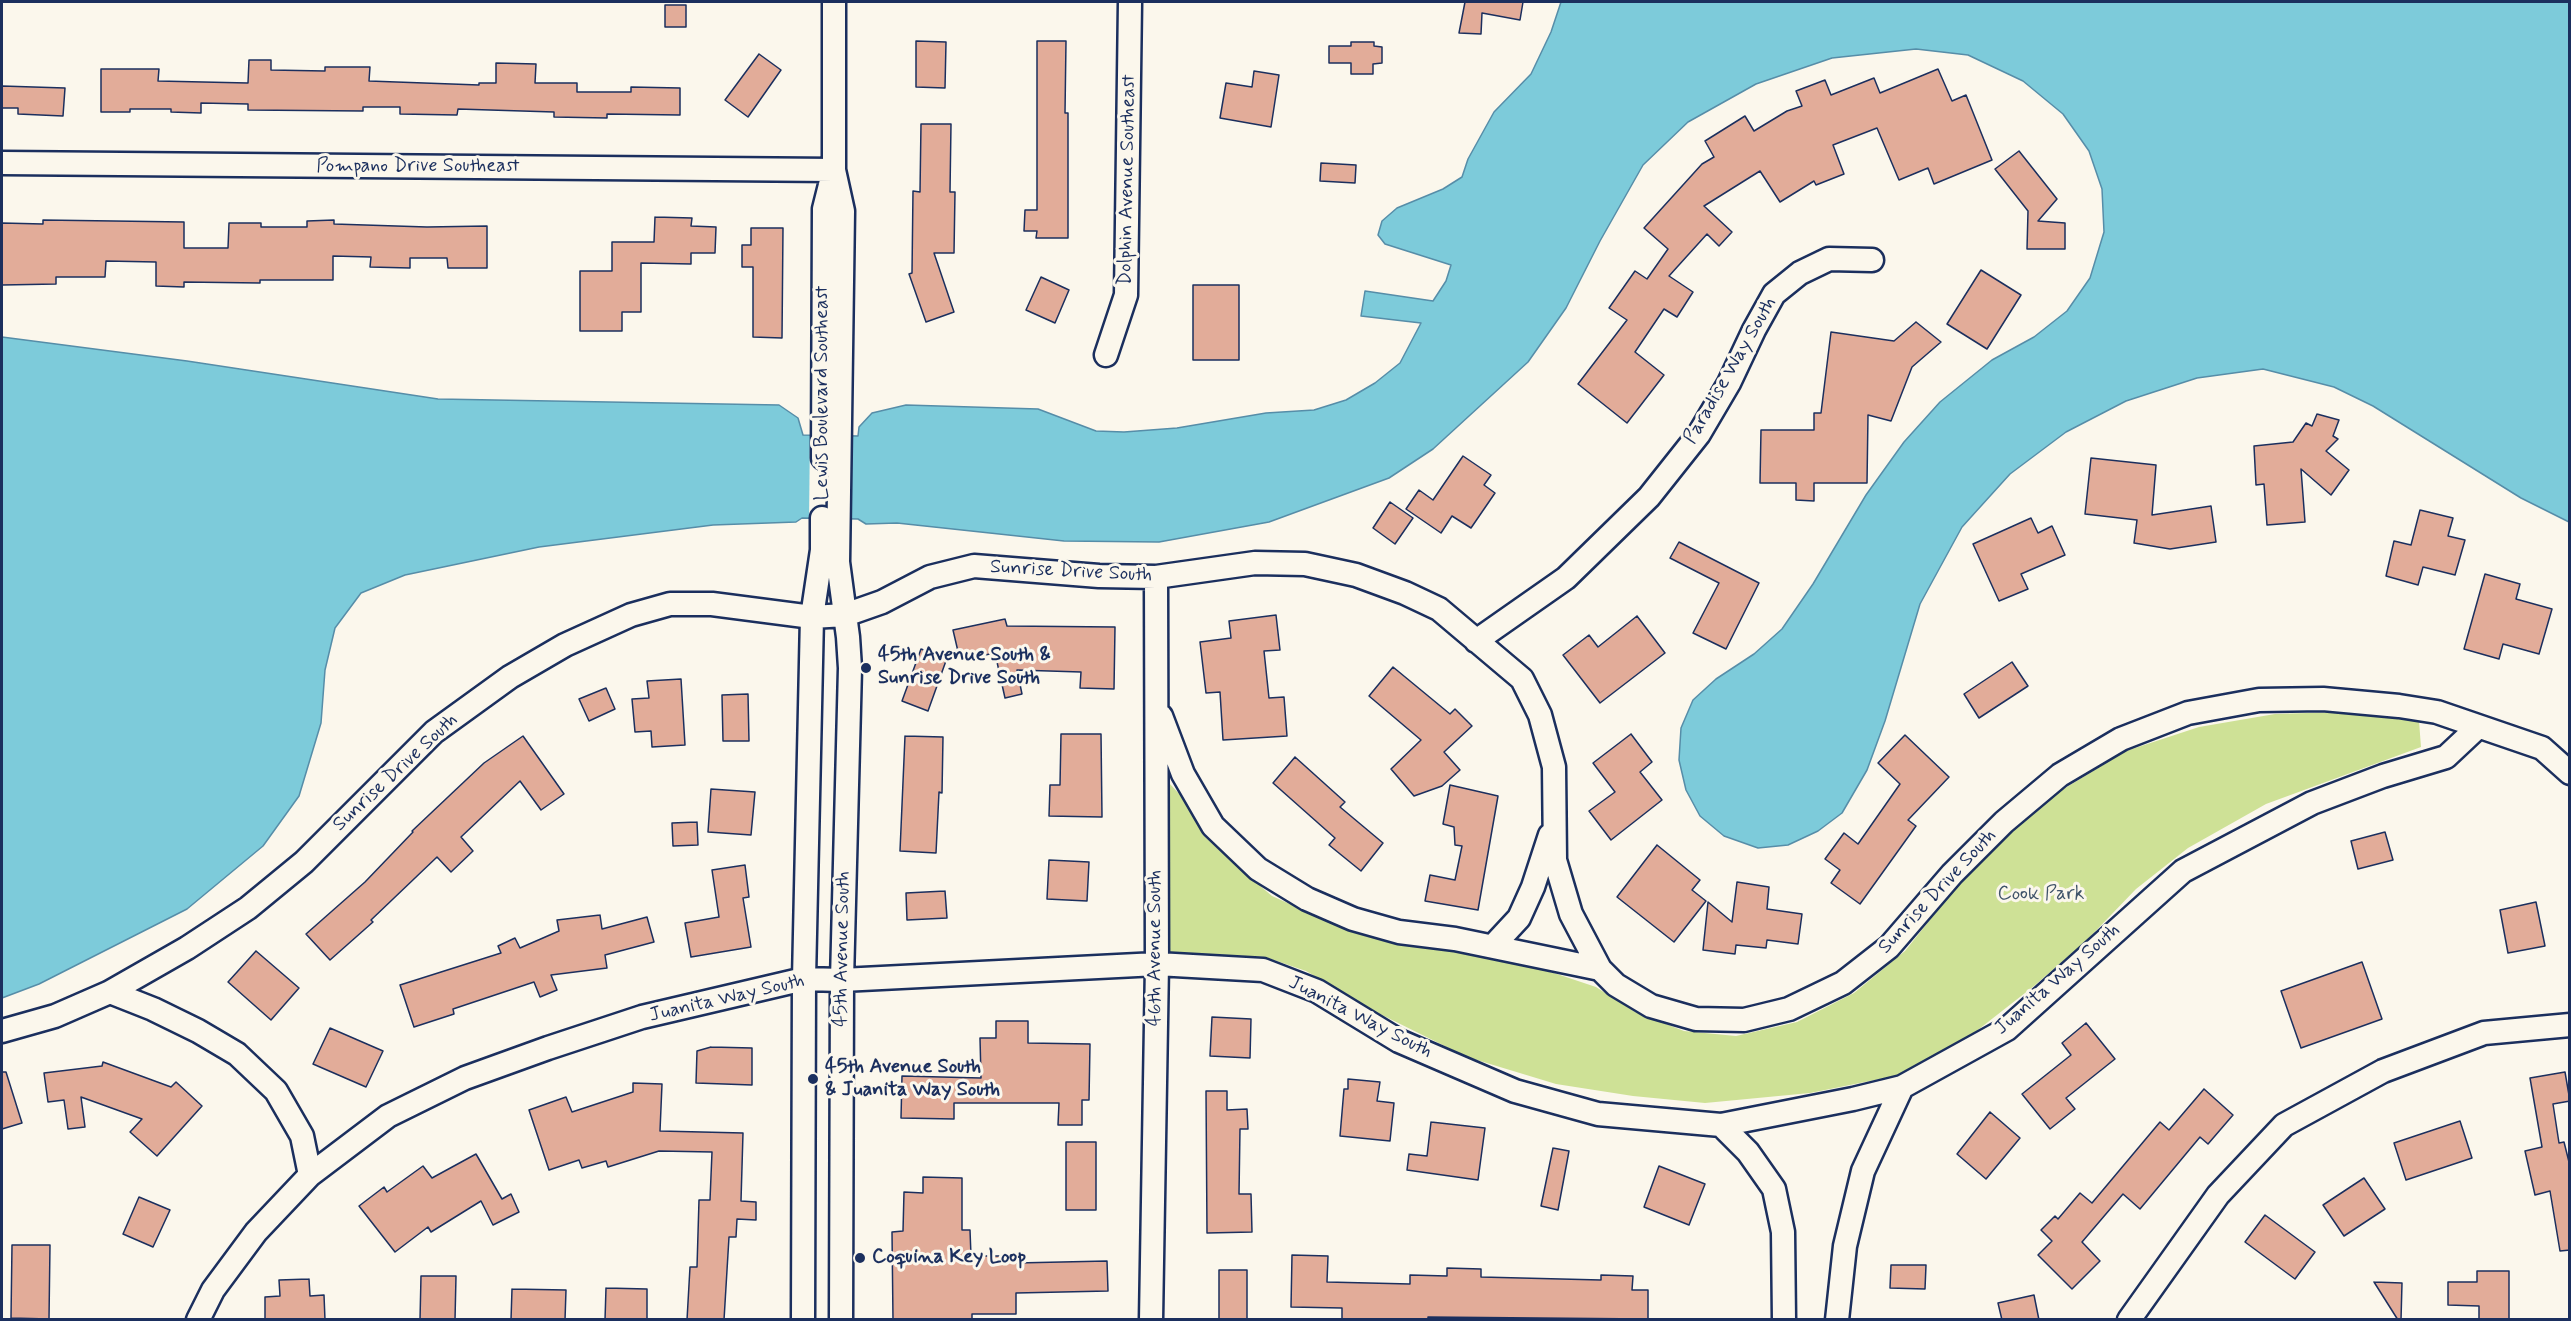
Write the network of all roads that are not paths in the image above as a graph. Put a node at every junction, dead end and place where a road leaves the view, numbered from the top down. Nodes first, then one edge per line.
1 (834, 2) edge
2 (1130, 2) edge
3 (2, 164) edge
4 (834, 170) junction
5 (1872, 260) dead end
6 (1106, 355) dead end
7 (830, 520) junction
8 (1156, 577) junction
9 (845, 615) junction
10 (812, 617) junction
11 (1476, 641) junction
12 (1155, 701) junction
13 (2478, 728) junction
14 (2570, 773) edge
15 (1554, 820) junction
16 (1493, 946) junction
17 (1157, 964) junction
18 (1600, 969) junction
19 (804, 979) junction
20 (842, 980) junction
21 (111, 992) junction
22 (2570, 1025) edge
23 (2, 1031) edge
24 (1902, 1087) junction
25 (1721, 1125) junction
26 (310, 1175) junction
27 (198, 1320) edge
28 (803, 1320) edge
29 (841, 1320) edge
30 (1151, 1320) edge
31 (1784, 1320) edge
32 (1837, 1320) edge
33 (2129, 1320) edge

1 - 4 street, Lewis Boulevard Southeast
2 - 6 street, Dolphin Avenue Southeast
3 - 4 street, Pompano Drive Southeast
4 - 7 street, Lewis Boulevard Southeast
5 - 11 street, Paradise Way South
7 - 9 street, Lewis Boulevard Southeast
7 - 10 street, Lewis Boulevard Southeast
8 - 9 street, Sunrise Drive South
8 - 11 street, Sunrise Drive South
8 - 12 street, 46th Avenue South
9 - 10 street, Sunrise Drive South
9 - 20 street, 45th Avenue South
10 - 19 street, 45th Avenue South
10 - 21 street, Sunrise Drive South
11 - 15 street, Sunrise Drive South
12 - 16 street
12 - 17 street, 46th Avenue South
13 - 14 street, Sunrise Drive South
13 - 18 street, Sunrise Drive South
13 - 24 street, Juanita Way South
15 - 16 street
15 - 18 street, Sunrise Drive South
16 - 18 street
17 - 20 street, Juanita Way South
17 - 25 street, Juanita Way South
17 - 30 street, 46th Avenue South
19 - 20 street, Juanita Way South
19 - 26 street, Juanita Way South
19 - 28 street, 45th Avenue South
20 - 29 street, 45th Avenue South
21 - 23 street, Sunrise Drive South
21 - 26 street
22 - 33 street
24 - 25 street, Juanita Way South
24 - 32 street
25 - 31 street
26 - 27 street, Juanita Way South

